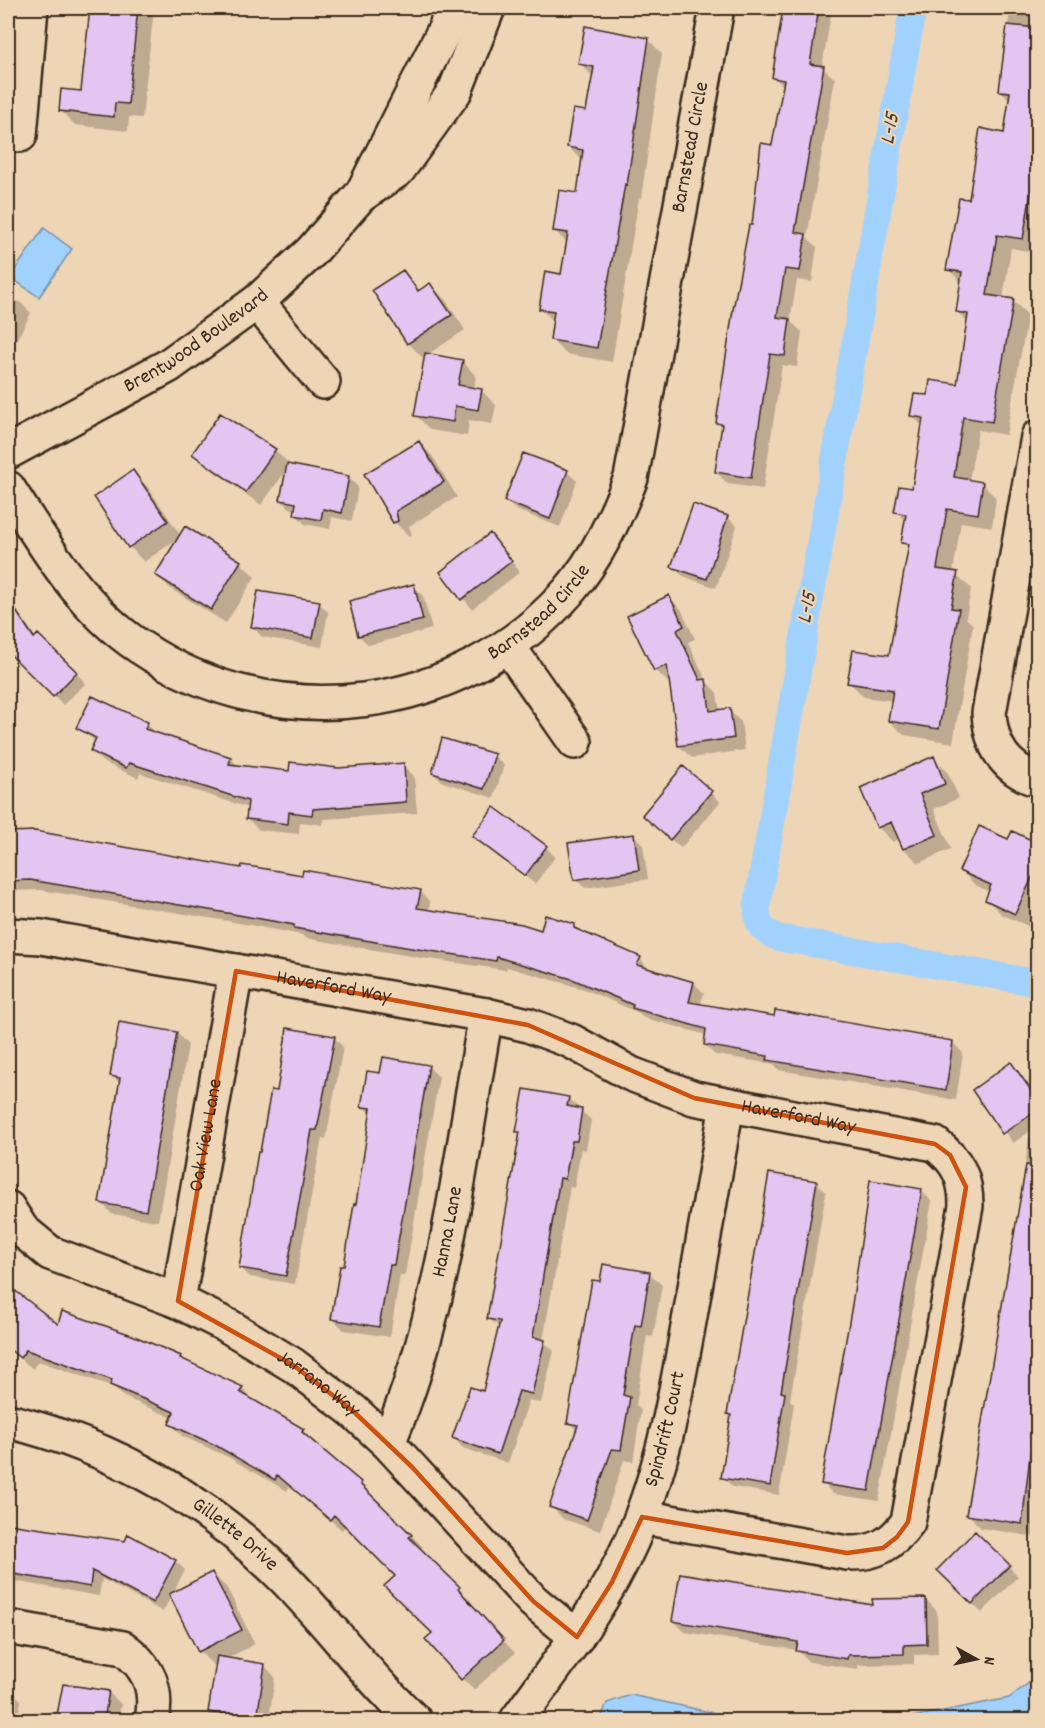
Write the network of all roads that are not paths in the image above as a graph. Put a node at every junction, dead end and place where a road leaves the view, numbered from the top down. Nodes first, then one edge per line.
1 (31, 8) edge
2 (453, 8) edge
3 (488, 8) edge
4 (717, 8) edge
5 (20, 135) dead end
6 (360, 196) junction
7 (257, 302) junction
8 (323, 382) dead end
9 (1038, 437) edge
10 (8, 452) edge
11 (8, 488) edge
12 (508, 646) junction
13 (575, 742) dead end
14 (1038, 780) edge
15 (8, 935) edge
16 (236, 971) junction
17 (486, 1015) junction
18 (727, 1106) junction
19 (8, 1208) edge
20 (178, 1301) junction
21 (8, 1421) edge
22 (388, 1443) junction
23 (642, 1517) junction
24 (8, 1627) edge
25 (577, 1637) junction
26 (152, 1720) edge
27 (414, 1720) edge
28 (517, 1720) edge

1 - 5 street
2 - 6 street, Brentwood Boulevard
3 - 6 street, Brentwood Boulevard
4 - 12 street, Barnstead Circle
6 - 7 street, Brentwood Boulevard
7 - 8 street
7 - 10 street, Brentwood Boulevard
9 - 14 street
11 - 12 street, Barnstead Circle
12 - 13 street
15 - 16 street, Haverford Way
16 - 17 street, Haverford Way
16 - 20 street, Oak View Lane
17 - 18 street, Haverford Way
17 - 22 street, Hanna Lane
18 - 23 street, Spindrift Court
18 - 23 street, Haverford Way
19 - 20 street, Jarrano Way
20 - 22 street, Jarrano Way
21 - 27 street, Gillette Drive
22 - 25 street, Jarrano Way
23 - 25 street, Spindrift Court
24 - 26 street
25 - 28 street, Spindrift Court

